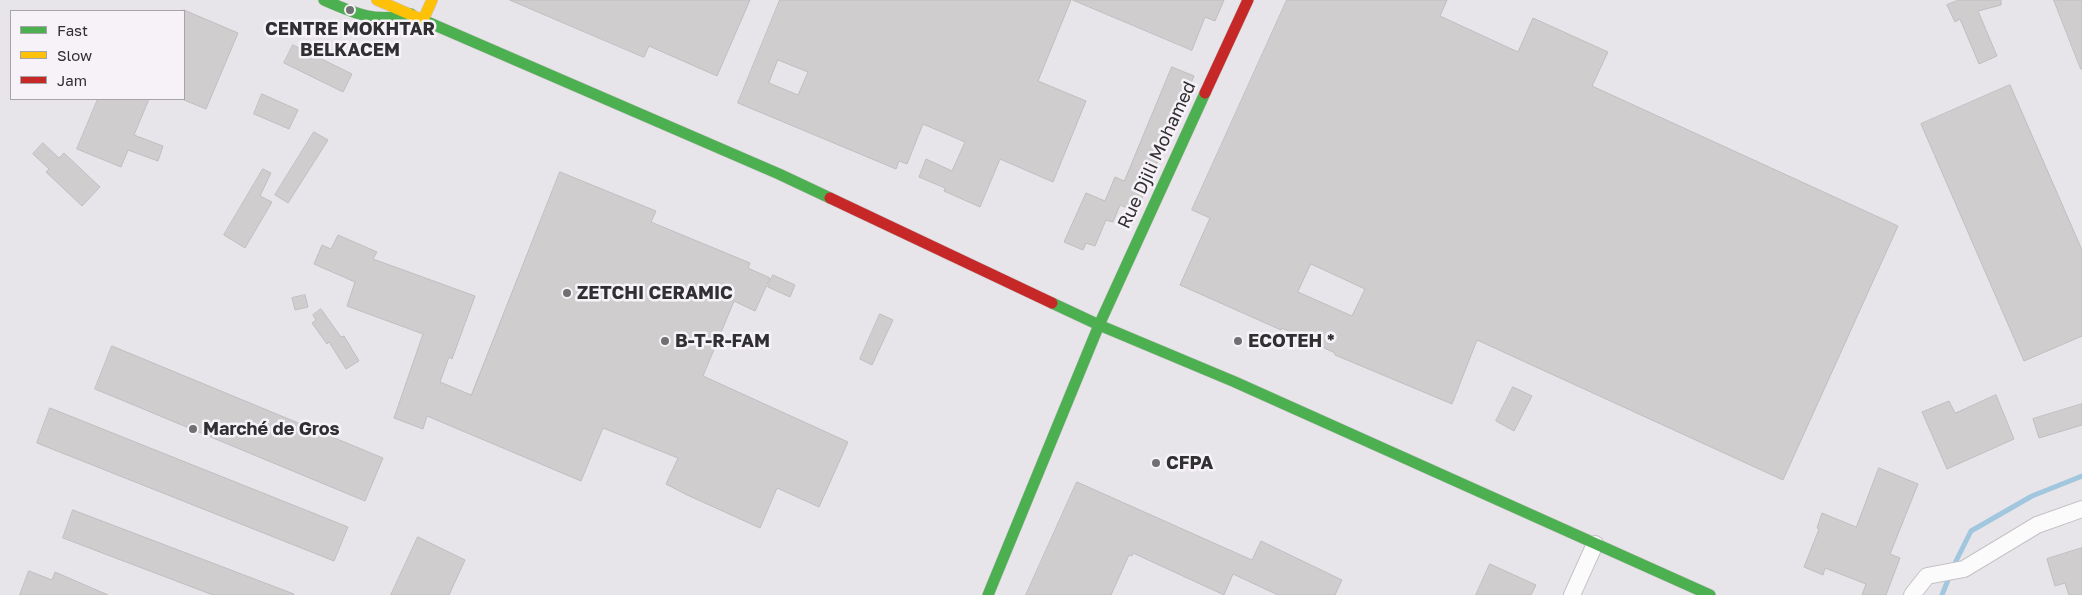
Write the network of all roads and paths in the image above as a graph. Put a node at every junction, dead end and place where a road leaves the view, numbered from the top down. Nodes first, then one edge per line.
1 (324, 0) edge
2 (378, 0) edge
3 (432, 0) edge
4 (1248, 0) edge
5 (411, 14) junction
6 (423, 20) junction
7 (1099, 325) junction
8 (2082, 509) edge
9 (1595, 544) junction
10 (988, 595) edge
11 (1572, 595) edge
12 (1710, 595) edge
13 (1912, 595) edge

1 - 5 main road
2 - 5 main road
3 - 6 main road
4 - 7 main road, Rue Djili Mohamed
5 - 6 main road
6 - 7 main road
7 - 9 main road
7 - 10 main road, Rue Djili Mohamed
8 - 13 street
9 - 11 street
9 - 12 main road

